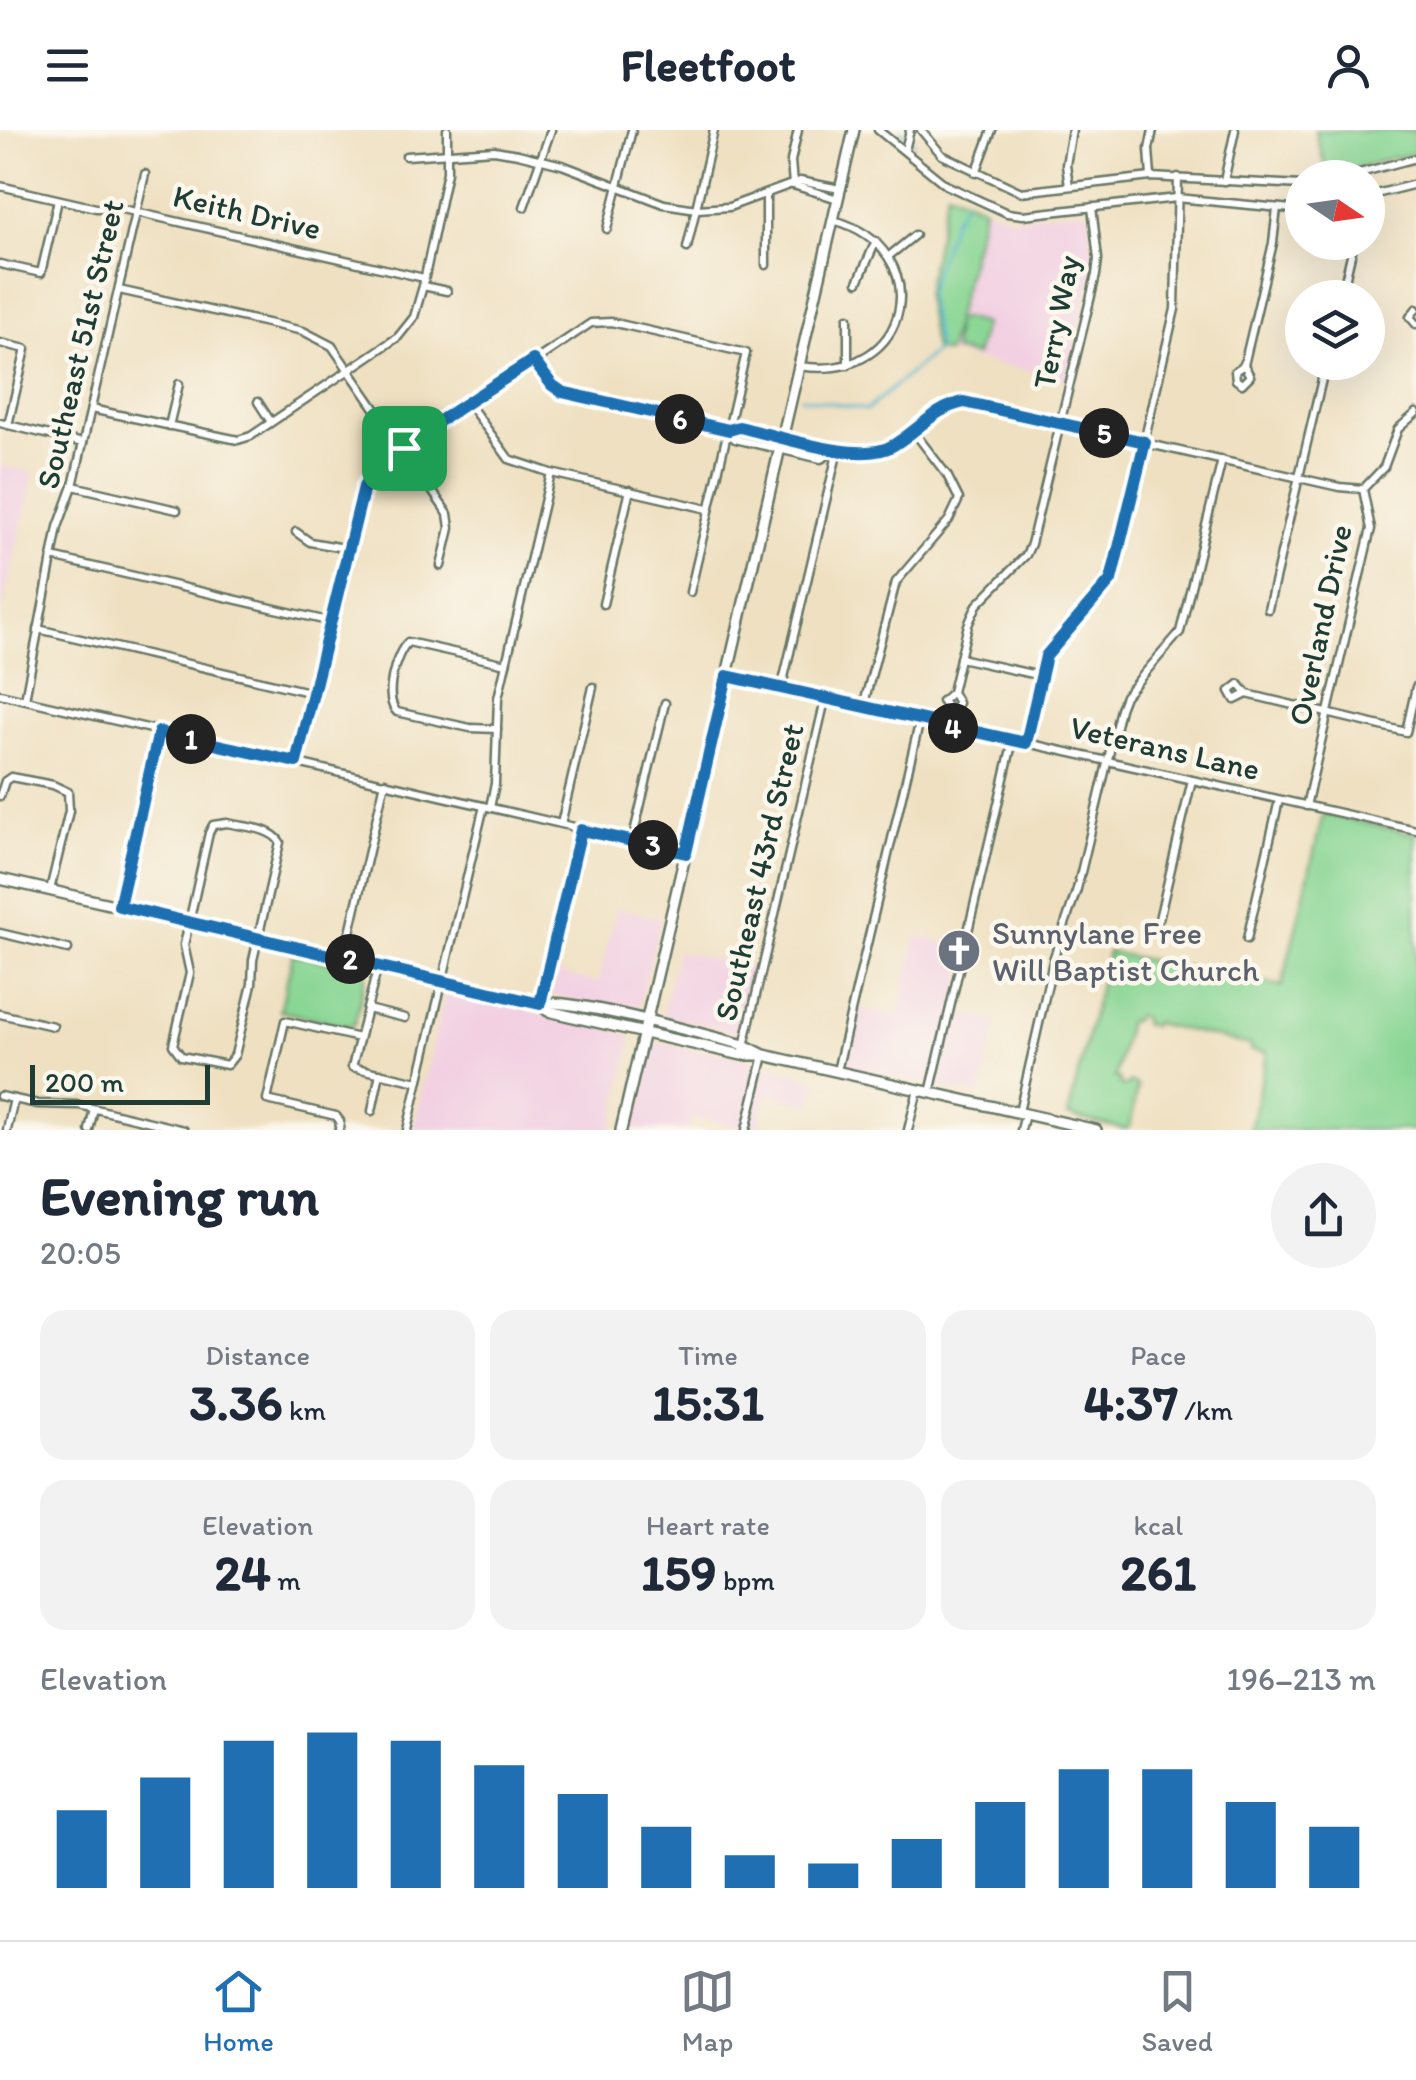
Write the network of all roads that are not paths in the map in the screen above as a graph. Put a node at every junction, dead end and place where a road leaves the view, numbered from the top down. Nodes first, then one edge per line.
1 (447, 130) edge
2 (551, 130) edge
3 (632, 130) edge
4 (714, 130) edge
5 (798, 130) edge
6 (854, 130) edge
7 (878, 130) edge
8 (921, 130) edge
9 (992, 130) edge
10 (1072, 130) edge
11 (1152, 130) edge
12 (1236, 130) edge
13 (909, 134) edge
14 (906, 150) junction
15 (449, 153) junction
16 (406, 156) dead end
17 (1416, 158) edge
18 (544, 159) junction
19 (1385, 166) edge
20 (976, 173) junction
21 (146, 174) dead end
22 (1150, 176) junction
23 (1224, 182) junction
24 (1285, 184) edge
25 (1416, 184) edge
26 (793, 185) junction
27 (0, 186) edge
28 (1069, 186) junction
29 (620, 188) junction
30 (1178, 188) junction
31 (1385, 192) edge
32 (766, 194) junction
33 (839, 194) junction
34 (58, 200) junction
35 (1092, 207) junction
36 (524, 208) dead end
37 (1277, 208) junction
38 (697, 209) junction
39 (1285, 209) edge
40 (137, 212) junction
41 (833, 220) junction
42 (607, 230) dead end
43 (915, 235) dead end
44 (876, 240) junction
45 (687, 248) dead end
46 (889, 256) junction
47 (0, 264) edge
48 (766, 266) dead end
49 (423, 282) junction
50 (858, 282) dead end
51 (119, 290) junction
52 (446, 291) dead end
53 (1416, 308) edge
54 (848, 318) dead end
55 (1416, 324) edge
56 (0, 342) edge
57 (533, 360) junction
58 (848, 365) junction
59 (1244, 365) dead end
60 (799, 366) junction
61 (350, 369) junction
62 (1322, 380) edge
63 (179, 384) dead end
64 (258, 402) dead end
65 (469, 404) junction
66 (91, 409) junction
67 (1416, 413) edge
68 (270, 422) junction
69 (1061, 422) junction
70 (4, 424) edge
71 (169, 426) junction
72 (729, 430) junction
73 (914, 432) junction
74 (787, 437) junction
75 (84, 442) junction
76 (1145, 442) junction
77 (811, 443) junction
78 (404, 448) junction
79 (784, 450) junction
80 (838, 450) junction
81 (808, 455) junction
82 (1222, 460) junction
83 (550, 473) junction
84 (1299, 476) junction
85 (74, 486) junction
86 (630, 490) junction
87 (1364, 490) junction
88 (708, 509) junction
89 (176, 510) dead end
90 (296, 532) dead end
91 (350, 549) junction
92 (52, 557) junction
93 (442, 566) dead end
94 (690, 592) dead end
95 (603, 604) dead end
96 (1268, 609) dead end
97 (332, 622) junction
98 (38, 629) junction
99 (960, 658) junction
100 (506, 664) junction
101 (727, 676) junction
102 (1041, 676) junction
103 (592, 687) dead end
104 (1416, 687) edge
105 (781, 690) junction
106 (952, 692) dead end
107 (313, 693) junction
108 (0, 694) edge
109 (1248, 694) dead end
110 (25, 700) junction
111 (825, 700) junction
112 (665, 703) dead end
113 (863, 708) junction
114 (1328, 714) junction
115 (920, 720) junction
116 (497, 730) junction
117 (159, 732) junction
118 (1013, 740) junction
119 (1026, 743) junction
120 (1108, 761) junction
121 (296, 762) junction
122 (1192, 780) junction
123 (385, 782) junction
124 (1, 792) edge
125 (1279, 800) junction
126 (487, 806) junction
127 (1306, 806) junction
128 (561, 824) junction
129 (581, 830) junction
130 (1416, 830) edge
131 (632, 841) junction
132 (686, 853) junction
133 (0, 879) edge
134 (50, 890) junction
135 (119, 906) junction
136 (1160, 919) dead end
137 (189, 922) junction
138 (0, 933) edge
139 (258, 938) junction
140 (1247, 940) dead end
141 (68, 949) dead end
142 (344, 958) junction
143 (378, 966) junction
144 (442, 981) junction
145 (540, 1004) junction
146 (367, 1009) junction
147 (0, 1014) edge
148 (405, 1018) dead end
149 (646, 1022) junction
150 (53, 1026) dead end
151 (643, 1034) junction
152 (360, 1038) junction
153 (743, 1050) junction
154 (764, 1055) junction
155 (837, 1071) junction
156 (380, 1074) junction
157 (418, 1082) junction
158 (918, 1090) junction
159 (930, 1092) junction
160 (0, 1096) edge
161 (14, 1099) junction
162 (94, 1108) junction
163 (372, 1111) dead end
164 (1022, 1113) junction
165 (7, 1130) edge
166 (88, 1130) edge
167 (184, 1130) edge
168 (339, 1130) edge
169 (406, 1130) edge
170 (621, 1130) edge
171 (746, 1130) edge
172 (908, 1130) edge
173 (1022, 1130) edge
174 (1096, 1130) edge

1 - 15 street
2 - 18 street
3 - 29 street
4 - 38 street
5 - 26 street
6 - 33 main road
7 - 14 street
8 - 20 street
9 - 20 street
10 - 28 street
11 - 22 street
12 - 23 street
13 - 14 street
14 - 35 street
15 - 16 street
15 - 18 street
15 - 49 street
17 - 19 street
18 - 29 street
18 - 36 street
20 - 28 street
21 - 40 street, Southeast 51st Street
22 - 28 street
22 - 30 street
23 - 24 street
23 - 30 street
25 - 31 street
26 - 32 street
26 - 33 street
27 - 34 street, Keith Drive
29 - 38 street
29 - 42 street
30 - 35 street
30 - 37 street
30 - 76 street
32 - 38 street
32 - 48 street
33 - 41 main road
34 - 40 street, Keith Drive
34 - 47 street
35 - 69 street, Terry Way
37 - 39 street
37 - 59 street
38 - 45 street
40 - 49 street, Keith Drive
40 - 51 street, Southeast 51st Street
41 - 44 street
41 - 60 main road
43 - 46 street
44 - 46 street
44 - 50 street
46 - 58 street
49 - 52 street, Keith Drive
49 - 61 street
51 - 61 street
51 - 66 street, Southeast 51st Street
53 - 55 street
54 - 58 street
56 - 70 street
57 - 65 street
57 - 72 street
57 - 72 street
58 - 60 street
60 - 74 main road
61 - 68 street
61 - 78 street
62 - 84 street
63 - 71 street
64 - 68 street
65 - 78 street
65 - 83 street
66 - 71 street
66 - 75 street, Southeast 51st Street
67 - 87 street, Overland Drive
68 - 71 street
69 - 73 street
69 - 76 street
69 - 99 street, Terry Way
70 - 75 street
72 - 74 street
72 - 79 street
72 - 88 street
73 - 80 street
73 - 113 street
74 - 77 street
74 - 79 main road
75 - 85 street, Southeast 51st Street
76 - 82 street
76 - 102 street
77 - 80 street
77 - 81 street
78 - 91 street
78 - 93 street
79 - 81 street
79 - 101 main road
80 - 81 street
80 - 105 street
82 - 84 street
82 - 120 street
83 - 86 street
83 - 100 street
84 - 87 street
84 - 96 street
85 - 89 street
85 - 92 street, Southeast 51st Street
86 - 88 street
86 - 95 street
87 - 114 street, Overland Drive
88 - 94 street
90 - 91 street
91 - 97 street
92 - 97 street
92 - 98 street, Southeast 51st Street
97 - 107 street
98 - 107 street
98 - 110 street, Southeast 51st Street
99 - 102 street
99 - 106 street, Terry Way
100 - 116 street
100 - 116 street
101 - 105 street, Veterans Lane
101 - 132 main road
102 - 119 street
103 - 128 street
104 - 114 street
105 - 111 street, Veterans Lane
107 - 121 street
108 - 110 street
109 - 114 street
110 - 117 street
111 - 113 street, Veterans Lane
111 - 153 street, Southeast 43rd Street
112 - 131 street
113 - 115 street, Veterans Lane
114 - 127 street, Overland Drive
115 - 118 street, Veterans Lane
115 - 155 street
116 - 126 street
117 - 121 street
117 - 135 street
118 - 119 street, Veterans Lane
118 - 159 street
119 - 120 street, Veterans Lane
120 - 122 street, Veterans Lane
120 - 164 street
121 - 123 street
122 - 125 street, Veterans Lane
122 - 136 street
123 - 126 street
123 - 142 street
124 - 134 street
125 - 127 street, Veterans Lane
125 - 140 street
126 - 128 street
126 - 144 street
127 - 130 street, Veterans Lane
128 - 129 street
129 - 131 street
129 - 145 street
131 - 132 street
132 - 149 main road
133 - 134 main road
134 - 135 main road
135 - 137 main road
137 - 139 main road
137 - 139 street
137 - 139 street
138 - 141 street
139 - 142 main road
142 - 143 main road
143 - 144 main road
143 - 146 street
144 - 145 main road
144 - 157 street
145 - 149 main road
145 - 151 main road
146 - 148 street
146 - 152 street
147 - 150 street
149 - 151 main road
149 - 153 main road
151 - 153 main road
151 - 170 main road
152 - 156 street
152 - 168 street
153 - 154 main road
154 - 155 main road
154 - 171 street, Southeast 43rd Street
155 - 158 main road
156 - 157 street
156 - 163 street
157 - 169 street
158 - 159 main road
158 - 172 street
159 - 164 main road
160 - 161 street
161 - 162 street
161 - 165 street
162 - 166 street
162 - 167 street
164 - 173 street
164 - 174 main road

